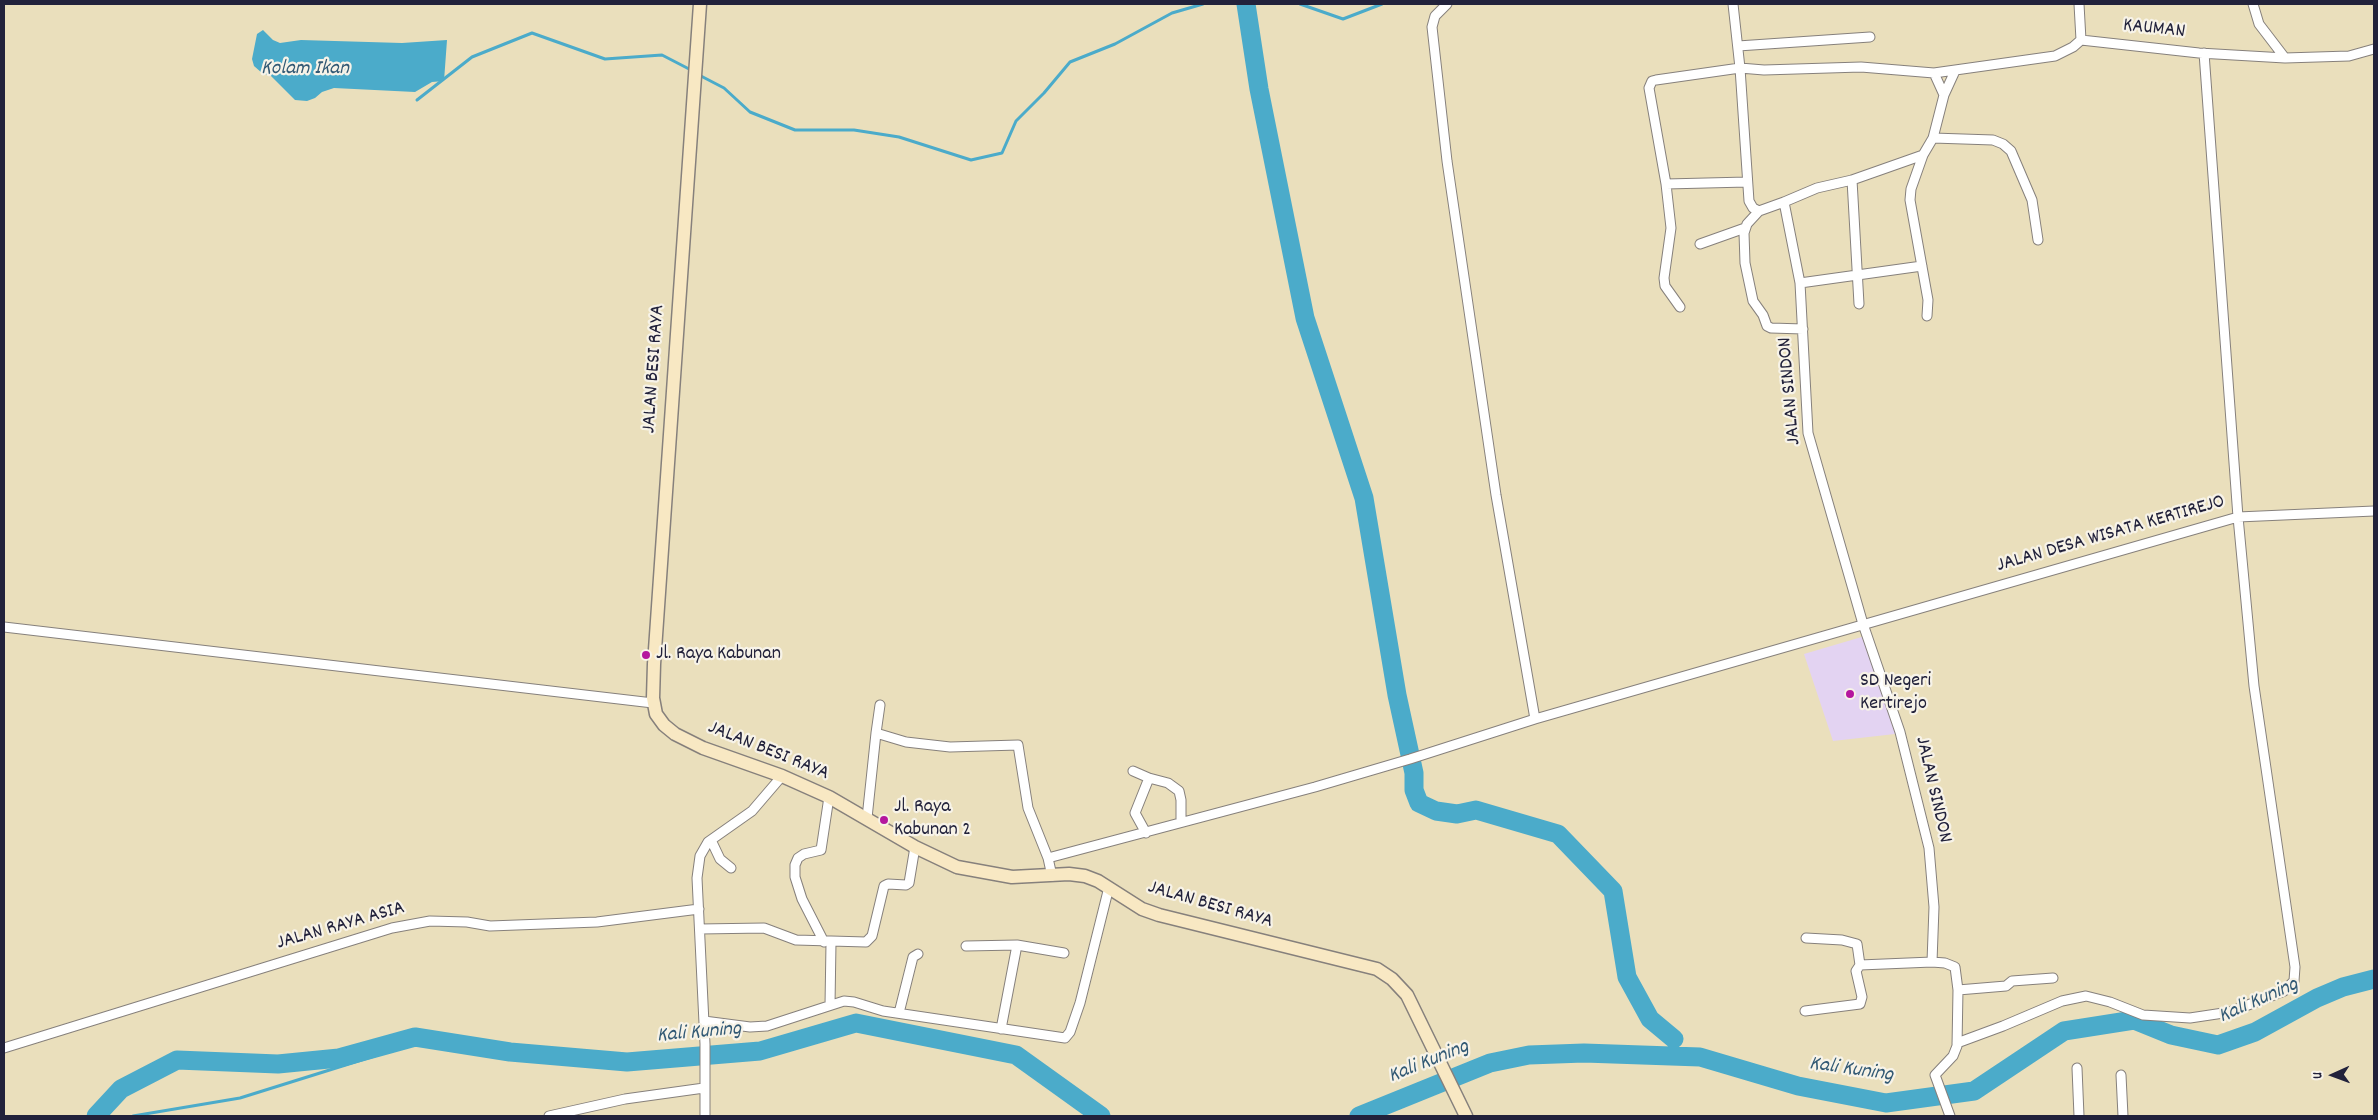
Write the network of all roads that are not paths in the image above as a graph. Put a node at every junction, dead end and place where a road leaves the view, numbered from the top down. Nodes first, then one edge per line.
1 (700, 4) edge
2 (1447, 4) edge
3 (1734, 4) edge
4 (2079, 4) edge
5 (2253, 4) edge
6 (1870, 37) dead end
7 (2081, 40) junction
8 (1738, 46) junction
9 (2374, 49) edge
10 (2204, 53) junction
11 (2285, 58) junction
12 (1740, 68) junction
13 (1955, 71) junction
14 (1934, 73) junction
15 (1944, 95) junction
16 (1932, 138) junction
17 (1923, 155) junction
18 (1852, 180) junction
19 (1747, 182) junction
20 (1666, 184) junction
21 (1784, 202) junction
22 (1759, 211) junction
23 (1745, 228) junction
24 (2038, 240) dead end
25 (1700, 244) dead end
26 (1922, 266) junction
27 (1858, 276) junction
28 (1800, 283) junction
29 (1859, 304) dead end
30 (1680, 307) dead end
31 (1927, 316) dead end
32 (1803, 328) junction
33 (2374, 511) edge
34 (2238, 517) junction
35 (1863, 624) junction
36 (4, 627) edge
37 (653, 703) junction
38 (880, 705) dead end
39 (1535, 719) junction
40 (876, 733) junction
41 (1133, 771) dead end
42 (782, 776) junction
43 (1149, 778) junction
44 (829, 796) junction
45 (867, 818) junction
46 (1182, 822) junction
47 (1146, 833) junction
48 (711, 840) junction
49 (915, 847) junction
50 (1048, 858) junction
51 (731, 868) dead end
52 (1052, 876) junction
53 (1108, 887) junction
54 (699, 909) junction
55 (700, 929) junction
56 (1806, 938) dead end
57 (828, 942) junction
58 (1017, 945) junction
59 (966, 946) dead end
60 (1064, 953) dead end
61 (918, 954) dead end
62 (1932, 962) junction
63 (1860, 965) junction
64 (2053, 978) dead end
65 (1958, 990) junction
66 (830, 1005) junction
67 (1805, 1011) dead end
68 (900, 1013) junction
69 (704, 1021) junction
70 (1001, 1028) junction
71 (1957, 1043) junction
72 (4, 1048) edge
73 (2077, 1068) dead end
74 (2121, 1075) dead end
75 (704, 1088) junction
76 (1950, 1115) edge
77 (550, 1116) edge
78 (705, 1116) edge
79 (1466, 1116) edge
80 (2079, 1116) edge
81 (2123, 1116) edge

1 - 37 street, JALAN BESI RAYA
2 - 39 street
3 - 8 street
4 - 7 street
5 - 11 street
6 - 8 street
7 - 10 street, KAUMAN
7 - 13 street
8 - 12 street
9 - 11 street, KAUMAN
10 - 11 street, KAUMAN
10 - 34 street
12 - 14 street
12 - 19 street
12 - 20 street
13 - 14 street
13 - 15 street
14 - 15 street
15 - 16 street
16 - 17 street
16 - 24 street
17 - 18 street
17 - 26 street
18 - 21 street
18 - 27 street
19 - 20 street
19 - 22 street
20 - 30 street
21 - 22 street
21 - 28 street, JALAN SINDON
22 - 23 street
23 - 25 street
23 - 32 street
26 - 27 street
26 - 31 street
27 - 28 street
27 - 29 street
28 - 32 street, JALAN SINDON
32 - 35 street, JALAN SINDON
33 - 34 street, JALAN DESA WISATA KERTIREJO
34 - 35 street, JALAN DESA WISATA KERTIREJO
34 - 71 street
35 - 39 street, JALAN DESA WISATA KERTIREJO
35 - 62 street, JALAN SINDON
36 - 37 street
37 - 42 street, JALAN BESI RAYA
38 - 40 street
39 - 46 street, JALAN DESA WISATA KERTIREJO
40 - 45 street
40 - 50 street
41 - 43 street
42 - 44 street, JALAN BESI RAYA
42 - 48 street
43 - 46 street
43 - 47 street
44 - 45 street, JALAN BESI RAYA
44 - 57 street
45 - 49 street, JALAN BESI RAYA
46 - 47 street
47 - 50 street
48 - 51 street
48 - 54 street
49 - 52 street, JALAN BESI RAYA
49 - 57 street
50 - 52 street
52 - 53 street, JALAN BESI RAYA
53 - 70 street
53 - 79 street, JALAN BESI RAYA
54 - 55 street
54 - 72 street, JALAN RAYA ASIA
55 - 57 street
55 - 69 street
56 - 63 street
57 - 66 street
58 - 59 street
58 - 60 street
58 - 70 street
61 - 68 street
62 - 63 street
62 - 65 street
63 - 67 street
64 - 65 street
65 - 71 street
66 - 68 street
66 - 69 street
68 - 70 street
69 - 75 street
71 - 76 street
73 - 80 street
74 - 81 street
75 - 77 street
75 - 78 street

